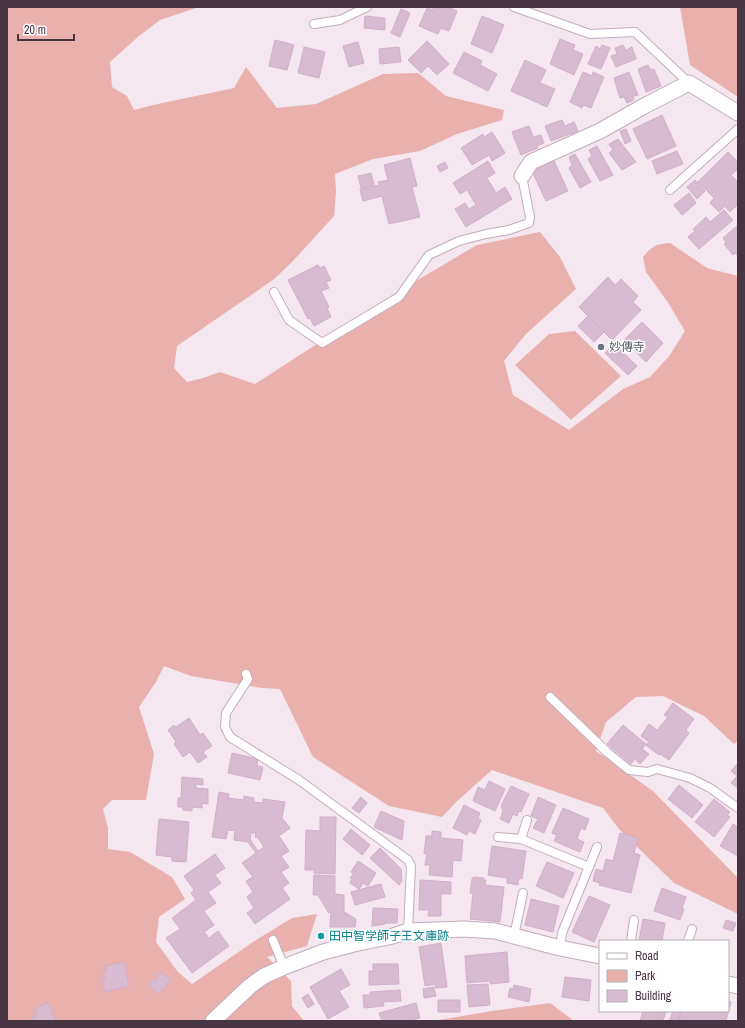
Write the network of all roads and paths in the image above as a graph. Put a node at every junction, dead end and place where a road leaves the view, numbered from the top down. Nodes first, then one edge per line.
1 (367, 7) edge
2 (514, 7) edge
3 (314, 24) dead end
4 (689, 83) junction
5 (738, 113) edge
6 (738, 129) edge
7 (522, 176) joint
8 (670, 190) dead end
9 (274, 292) dead end
10 (246, 674) dead end
11 (550, 697) dead end
12 (738, 808) edge
13 (527, 820) dead end
14 (498, 837) dead end
15 (521, 839) junction
16 (597, 847) dead end
17 (589, 867) junction
18 (523, 893) dead end
19 (634, 920) dead end
20 (692, 929) dead end
21 (408, 931) junction
22 (514, 936) junction
23 (273, 940) dead end
24 (631, 940) edge
25 (688, 940) edge
26 (560, 948) junction
27 (599, 956) edge
28 (284, 967) junction
29 (213, 1021) edge

1 - 3 lane
2 - 4 lane
4 - 5 street
4 - 7 street
6 - 8 lane
7 - 9 lane
10 - 21 lane
11 - 12 lane
13 - 15 lane
14 - 15 lane
15 - 17 lane
16 - 17 lane
17 - 26 lane
18 - 22 lane
19 - 24 lane
20 - 25 lane
21 - 22 street
21 - 28 street
22 - 26 street
23 - 28 lane
26 - 27 street
28 - 29 street

